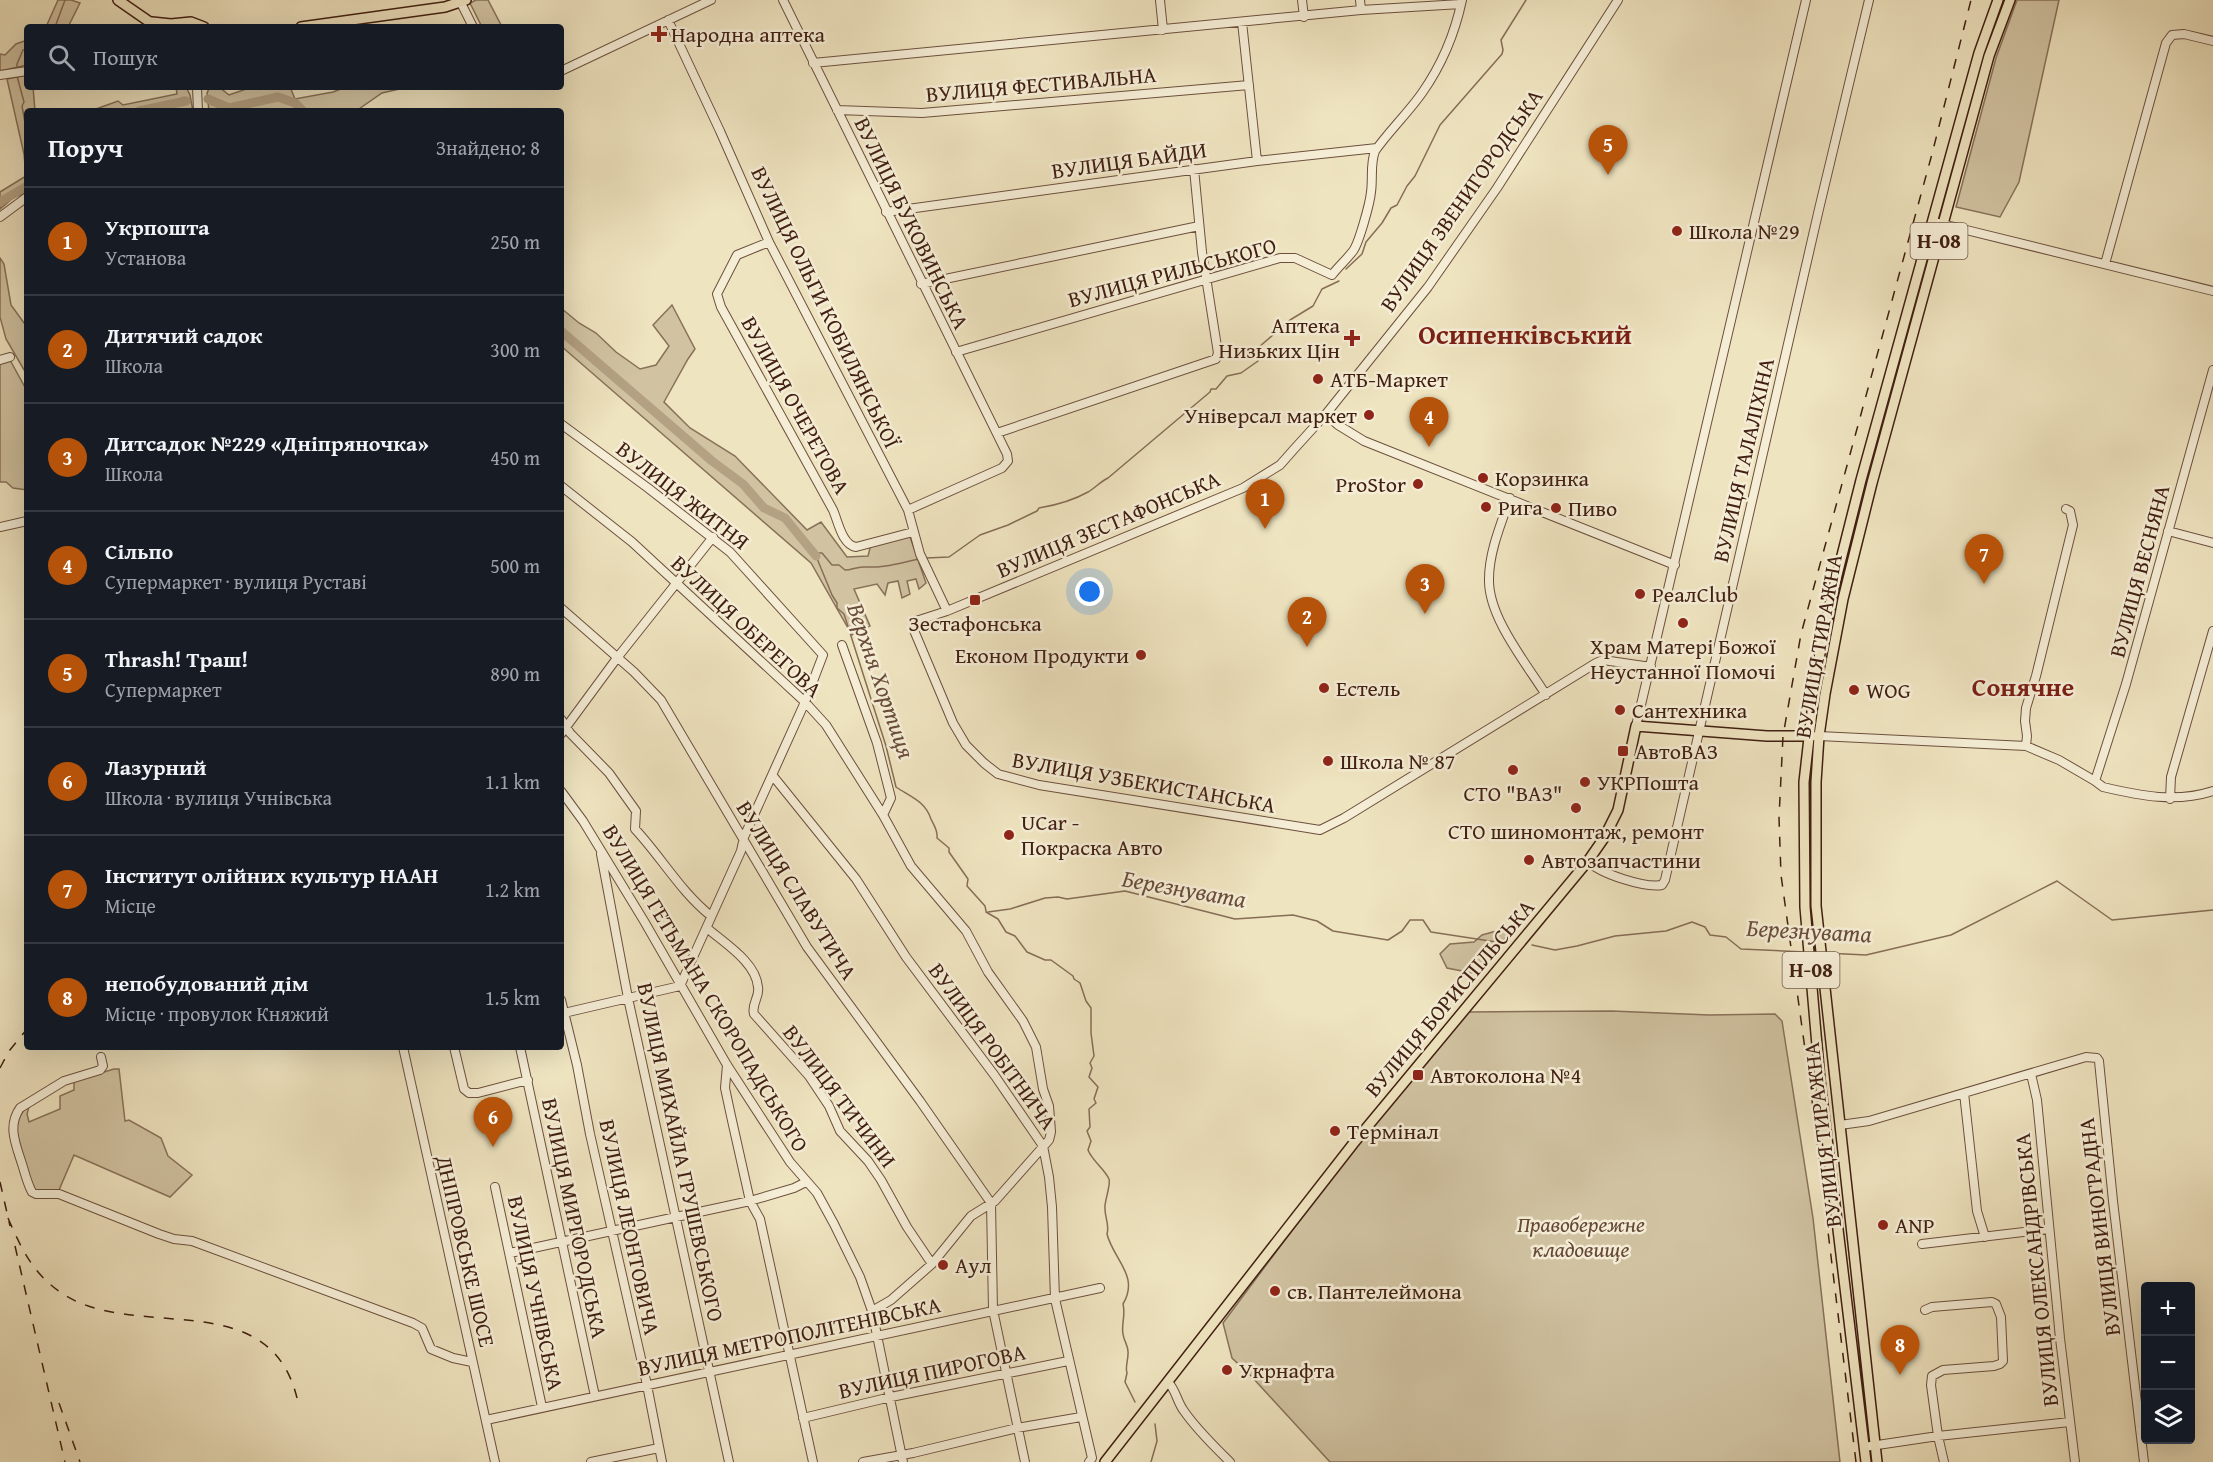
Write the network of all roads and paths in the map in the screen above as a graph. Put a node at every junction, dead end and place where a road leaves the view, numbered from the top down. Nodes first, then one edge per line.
1 (118, 0) edge
2 (711, 0) edge
3 (783, 0) edge
4 (1160, 0) edge
5 (1302, 0) edge
6 (1360, 0) edge
7 (1618, 0) edge
8 (1806, 0) edge
9 (1869, 0) edge
10 (1998, 0) edge
11 (2010, 0) edge
12 (463, 1) edge
13 (1461, 2) edge
14 (1418, 3) edge
15 (1361, 10) junction
16 (1304, 17) junction
17 (668, 20) junction
18 (1242, 22) junction
19 (153, 24) edge
20 (183, 24) edge
21 (198, 24) edge
22 (320, 24) edge
23 (472, 24) edge
24 (1163, 30) junction
25 (2213, 41) edge
26 (813, 63) junction
27 (564, 70) edge
28 (20, 73) edge
29 (0, 75) edge
30 (1249, 85) junction
31 (193, 90) edge
32 (197, 90) edge
33 (196, 96) junction
34 (198, 108) edge
35 (837, 110) junction
36 (1377, 148) junction
37 (1257, 160) junction
38 (1194, 169) junction
39 (24, 198) edge
40 (886, 212) junction
41 (0, 217) edge
42 (1939, 223) junction
43 (1200, 226) junction
44 (769, 242) junction
45 (2105, 264) junction
46 (1207, 278) junction
47 (921, 284) junction
48 (2213, 291) edge
49 (956, 352) junction
50 (10, 357) dead end
51 (0, 360) edge
52 (2213, 370) edge
53 (1326, 414) junction
54 (564, 426) edge
55 (997, 433) junction
56 (564, 488) edge
57 (1510, 498) junction
58 (2066, 508) dead end
59 (908, 510) junction
60 (24, 522) edge
61 (0, 527) edge
62 (2168, 531) junction
63 (913, 532) junction
64 (712, 537) junction
65 (2213, 543) edge
66 (1675, 565) junction
67 (676, 584) junction
68 (564, 611) edge
69 (947, 611) junction
70 (916, 621) joint
71 (2213, 631) edge
72 (842, 645) dead end
73 (617, 658) junction
74 (1651, 667) junction
75 (1546, 694) junction
76 (805, 702) junction
77 (1636, 726) junction
78 (564, 731) edge
79 (1699, 732) junction
80 (1808, 736) junction
81 (1819, 736) junction
82 (2026, 746) junction
83 (773, 776) junction
84 (2095, 781) junction
85 (2213, 791) edge
86 (564, 795) edge
87 (2170, 799) junction
88 (883, 815) junction
89 (744, 837) junction
90 (600, 850) junction
91 (1588, 861) junction
92 (711, 916) junction
93 (706, 928) junction
94 (680, 986) junction
95 (628, 998) junction
96 (564, 1013) joint
97 (404, 1050) edge
98 (455, 1050) edge
99 (521, 1050) edge
100 (100, 1057) dead end
101 (727, 1065) junction
102 (2031, 1074) junction
103 (528, 1080) junction
104 (1964, 1093) junction
105 (1840, 1125) junction
106 (1826, 1129) junction
107 (1043, 1146) junction
108 (806, 1182) junction
109 (495, 1187) dead end
110 (750, 1201) junction
111 (991, 1203) junction
112 (676, 1216) junction
113 (2049, 1229) junction
114 (612, 1230) junction
115 (1985, 1237) junction
116 (562, 1241) junction
117 (1922, 1244) dead end
118 (510, 1253) junction
119 (933, 1264) junction
120 (1857, 1268) junction
121 (1844, 1271) junction
122 (1100, 1288) dead end
123 (1055, 1299) junction
124 (993, 1310) junction
125 (1925, 1310) dead end
126 (872, 1311) junction
127 (878, 1335) junction
128 (789, 1354) junction
129 (1068, 1361) junction
130 (472, 1362) junction
131 (711, 1371) junction
132 (1007, 1373) junction
133 (1168, 1382) junction
134 (647, 1385) junction
135 (595, 1396) junction
136 (891, 1397) junction
137 (542, 1407) junction
138 (1081, 1417) junction
139 (803, 1418) junction
140 (486, 1420) junction
141 (2070, 1422) junction
142 (1017, 1428) junction
143 (1938, 1436) junction
144 (1875, 1445) junction
145 (1864, 1447) junction
146 (659, 1448) junction
147 (903, 1458) edge
148 (495, 1462) edge
149 (591, 1462) edge
150 (662, 1462) edge
151 (729, 1462) edge
152 (813, 1462) edge
153 (863, 1462) edge
154 (1025, 1462) edge
155 (1089, 1462) edge
156 (1105, 1462) edge
157 (1230, 1462) edge
158 (1866, 1462) edge
159 (1877, 1462) edge
160 (1944, 1462) edge
161 (2075, 1462) edge
162 (2144, 1462) edge

1 - 19 main road
2 - 17 street
3 - 26 street, ВУЛИЦЯ БУКОВИНСЬКА
4 - 24 street
5 - 16 street
6 - 15 street
7 - 53 street, ВУЛИЦЯ ЗВЕНИГОРОДСЬКА
8 - 66 street, ВУЛИЦЯ БОРИСПІЛЬСЬКА
9 - 79 street, ВУЛИЦЯ ТАЛАЛІХІНА
10 - 42 main road, ВУЛИЦЯ ТИРАЖНА / Н-08
11 - 42 main road, ВУЛИЦЯ ТИРАЖНА / Н-08
12 - 22 main road
12 - 23 street
13 - 14 street
13 - 36 street
14 - 15 street
15 - 16 street
16 - 18 street
17 - 27 street
17 - 44 street, ВУЛИЦЯ ОЛЬГИ КОБИЛЯНСЬКОЇ
18 - 24 street
18 - 30 street
20 - 21 main road
24 - 26 street
25 - 45 street
26 - 35 street, ВУЛИЦЯ БУКОВИНСЬКА
28 - 29 street
30 - 35 street, ВУЛИЦЯ ФЕСТИВАЛЬНА
30 - 37 street
31 - 33 street
32 - 33 street
33 - 34 street
35 - 40 street, ВУЛИЦЯ БУКОВИНСЬКА
36 - 37 street, ВУЛИЦЯ БАЙДИ
36 - 46 street, ВУЛИЦЯ РИЛЬСЬКОГО
37 - 38 street, ВУЛИЦЯ БАЙДИ
38 - 40 street, ВУЛИЦЯ БАЙДИ
38 - 43 street
39 - 41 street
40 - 47 street, ВУЛИЦЯ БУКОВИНСЬКА
42 - 45 street
42 - 80 main road, ВУЛИЦЯ ТИРАЖНА / Н-08
42 - 81 main road, ВУЛИЦЯ ТИРАЖНА / Н-08
43 - 46 street
43 - 47 street
44 - 59 street, ВУЛИЦЯ ОЛЬГИ КОБИЛЯНСЬКОЇ
44 - 63 street, ВУЛИЦЯ ОЧЕРЕТОВА
45 - 48 street
46 - 49 street, ВУЛИЦЯ РИЛЬСЬКОГО
46 - 55 street
47 - 49 street, ВУЛИЦЯ БУКОВИНСЬКА
49 - 55 street, ВУЛИЦЯ БУКОВИНСЬКА
50 - 51 street
52 - 62 street, ВУЛИЦЯ ВЕСНЯНА
53 - 57 street
53 - 69 street, ВУЛИЦЯ ЗЕСТАФОНСЬКА
54 - 64 street, ВУЛИЦЯ ЖИТНЯ
55 - 59 street, ВУЛИЦЯ БУКОВИНСЬКА
56 - 67 street, ВУЛИЦЯ ОБЕРЕГОВА
57 - 66 street
57 - 75 street
58 - 82 street
59 - 63 street, ВУЛИЦЯ ОЛЬГИ КОБИЛЯНСЬКОЇ
60 - 61 street
62 - 65 street
62 - 84 street, ВУЛИЦЯ ВЕСНЯНА
63 - 69 street, ВУЛИЦЯ ОЛЬГИ КОБИЛЯНСЬКОЇ
64 - 67 street
64 - 76 street, ВУЛИЦЯ ЖИТНЯ
66 - 74 street, ВУЛИЦЯ БОРИСПІЛЬСЬКА
67 - 73 street
67 - 76 street, ВУЛИЦЯ ОБЕРЕГОВА
68 - 73 street, ВУЛИЦЯ СЛАВУТИЧА
69 - 70 street, ВУЛИЦЯ ЗЕСТАФОНСЬКА
70 - 75 street, ВУЛИЦЯ УЗБЕКИСТАНСЬКА
71 - 87 street
72 - 88 street
73 - 78 street
73 - 89 street, ВУЛИЦЯ СЛАВУТИЧА
74 - 75 street
74 - 77 street, ВУЛИЦЯ БОРИСПІЛЬСЬКА
76 - 83 street
76 - 88 street, ВУЛИЦЯ ОБЕРЕГОВА
77 - 79 main road
77 - 91 main road, ВУЛИЦЯ БОРИСПІЛЬСЬКА
78 - 92 street
79 - 80 main road
79 - 91 street, ВУЛИЦЯ ТАЛАЛІХІНА
80 - 81 main road
80 - 106 main road, ВУЛИЦЯ ТИРАЖНА / Н-08
81 - 82 street
81 - 105 main road, ВУЛИЦЯ ТИРАЖНА / Н-08
82 - 84 street
83 - 89 street
83 - 107 street, ВУЛИЦЯ РОБІТНИЧА
84 - 87 street
85 - 87 street
86 - 90 street, ВУЛИЦЯ ГЕТЬМАНА СКОРОПАДСЬКОГО
88 - 107 street, ВУЛИЦЯ РОБІТНИЧА
89 - 92 street
89 - 111 street, ВУЛИЦЯ СЛАВУТИЧА
90 - 94 street, ВУЛИЦЯ ГЕТЬМАНА СКОРОПАДСЬКОГО
90 - 95 street, ВУЛИЦЯ МИХАЙЛА ГРУШЕВСЬКОГО
91 - 133 main road, ВУЛИЦЯ БОРИСПІЛЬСЬКА
92 - 93 street
93 - 94 street
93 - 119 street, ВУЛИЦЯ ТИЧИНИ
94 - 95 street
94 - 101 street, ВУЛИЦЯ ГЕТЬМАНА СКОРОПАДСЬКОГО
95 - 96 street
95 - 112 street, ВУЛИЦЯ МИХАЙЛА ГРУШЕВСЬКОГО
96 - 114 street, ВУЛИЦЯ ЛЕОНТОВИЧА
97 - 130 street, ДНІПРОВСЬКЕ ШОСЕ
98 - 103 street
99 - 103 street, ВУЛИЦЯ МИРГОРОДСЬКА
100 - 130 street
101 - 108 street, ВУЛИЦЯ ГЕТЬМАНА СКОРОПАДСЬКОГО
101 - 110 street
102 - 104 street
102 - 113 street, ВУЛИЦЯ ОЛЕКСАНДРІВСЬКА
102 - 162 street, ВУЛИЦЯ ВИНОГРАДНА
103 - 116 street, ВУЛИЦЯ МИРГОРОДСЬКА
104 - 105 street
104 - 115 street
105 - 106 main road
105 - 120 main road, ВУЛИЦЯ ТИРАЖНА / Н-08
106 - 121 main road, ВУЛИЦЯ ТИРАЖНА / Н-08
107 - 111 street
107 - 123 street
108 - 110 street
108 - 126 street, ВУЛИЦЯ ГЕТЬМАНА СКОРОПАДСЬКОГО
109 - 118 street, ВУЛИЦЯ УЧНІВСЬКА
110 - 112 street
110 - 128 street
111 - 119 street
111 - 124 street
112 - 114 street
112 - 131 street, ВУЛИЦЯ МИХАЙЛА ГРУШЕВСЬКОГО
113 - 115 street
113 - 141 street, ВУЛИЦЯ ОЛЕКСАНДРІВСЬКА
114 - 116 street
114 - 134 street, ВУЛИЦЯ ЛЕОНТОВИЧА
115 - 117 street
116 - 118 street
116 - 135 street, ВУЛИЦЯ МИРГОРОДСЬКА
118 - 137 street, ВУЛИЦЯ УЧНІВСЬКА
119 - 126 street
120 - 121 main road
120 - 144 main road, ВУЛИЦЯ ТИРАЖНА / Н-08
121 - 145 main road, ВУЛИЦЯ ТИРАЖНА / Н-08
122 - 123 street, ВУЛИЦЯ МЕТРОПОЛІТЕНІВСЬКА
123 - 124 street, ВУЛИЦЯ МЕТРОПОЛІТЕНІВСЬКА
123 - 129 street
124 - 127 street, ВУЛИЦЯ МЕТРОПОЛІТЕНІВСЬКА
124 - 132 street
125 - 143 street
126 - 127 street, ВУЛИЦЯ ГЕТЬМАНА СКОРОПАДСЬКОГО
127 - 128 street, ВУЛИЦЯ МЕТРОПОЛІТЕНІВСЬКА
127 - 136 street, ВУЛИЦЯ ГЕТЬМАНА СКОРОПАДСЬКОГО
128 - 131 street, ВУЛИЦЯ МЕТРОПОЛІТЕНІВСЬКА
128 - 139 street
129 - 132 street, ВУЛИЦЯ ПИРОГОВА
129 - 138 street
130 - 140 street, ДНІПРОВСЬКЕ ШОСЕ
131 - 134 street, ВУЛИЦЯ МЕТРОПОЛІТЕНІВСЬКА
131 - 151 street, ВУЛИЦЯ МИХАЙЛА ГРУШЕВСЬКОГО
132 - 136 street, ВУЛИЦЯ ПИРОГОВА
132 - 142 street
133 - 156 main road, ВУЛИЦЯ БОРИСПІЛЬСЬКА
133 - 157 street
134 - 135 street, ВУЛИЦЯ МЕТРОПОЛІТЕНІВСЬКА
134 - 146 street, ВУЛИЦЯ ЛЕОНТОВИЧА
135 - 137 street, ВУЛИЦЯ МЕТРОПОЛІТЕНІВСЬКА
136 - 139 street, ВУЛИЦЯ ПИРОГОВА
136 - 147 street, ВУЛИЦЯ ГЕТЬМАНА СКОРОПАДСЬКОГО
137 - 140 street, ВУЛИЦЯ МЕТРОПОЛІТЕНІВСЬКА
138 - 142 street
138 - 155 street
139 - 152 street
140 - 148 street, ДНІПРОВСЬКЕ ШОСЕ
141 - 143 street
141 - 161 street, ВУЛИЦЯ ОЛЕКСАНДРІВСЬКА
142 - 147 street
142 - 154 street
143 - 144 street
143 - 160 street
144 - 145 street
144 - 159 main road, ВУЛИЦЯ ТИРАЖНА / Н-08
145 - 158 main road, ВУЛИЦЯ ТИРАЖНА / Н-08
146 - 149 street
146 - 150 street, ВУЛИЦЯ ЛЕОНТОВИЧА
147 - 153 street

